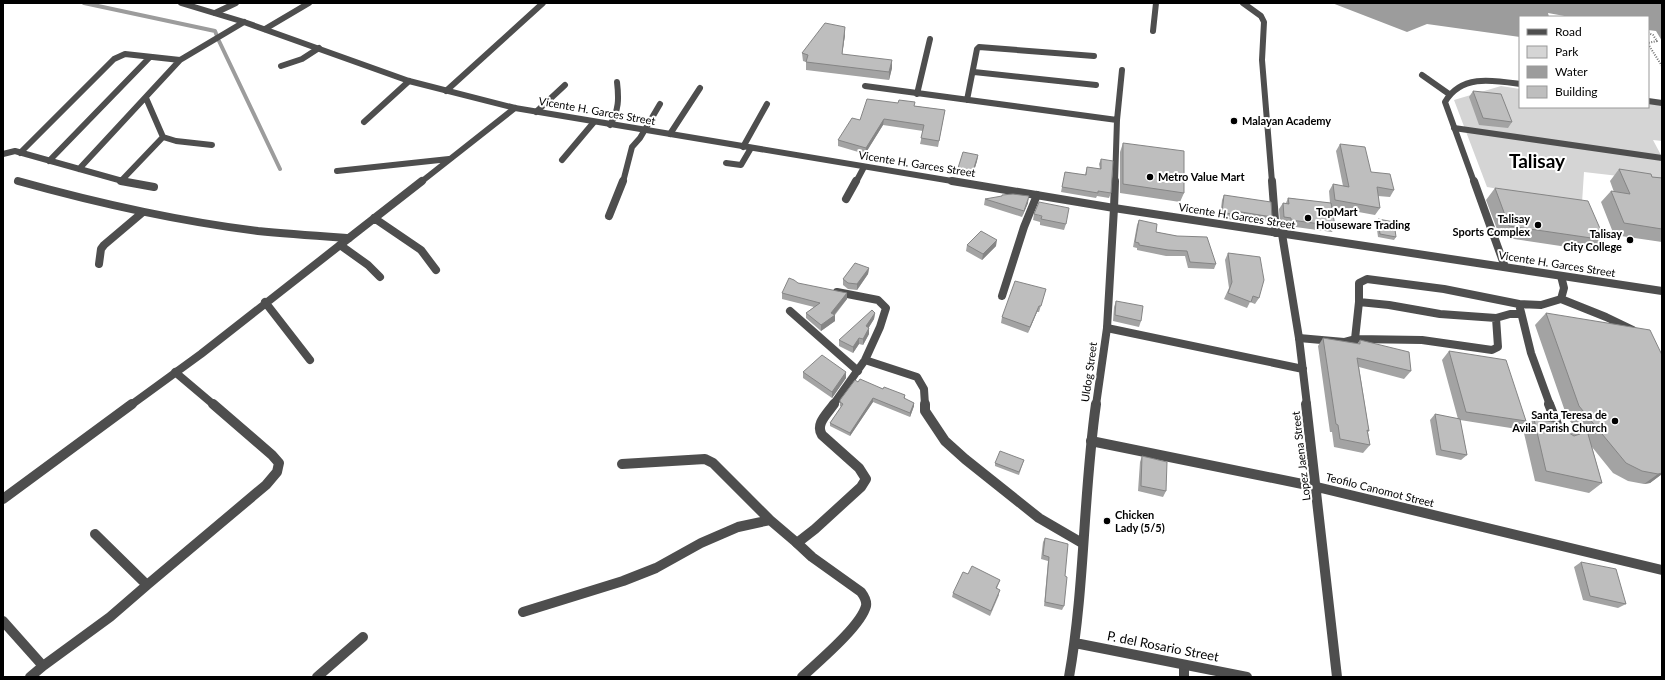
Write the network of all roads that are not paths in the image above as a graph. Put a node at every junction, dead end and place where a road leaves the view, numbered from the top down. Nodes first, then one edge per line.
1 (181, 3) edge
2 (236, 3) edge
3 (309, 3) edge
4 (543, 3) edge
5 (1156, 3) edge
6 (1243, 3) edge
7 (215, 13) junction
8 (244, 22) junction
9 (266, 30) junction
10 (1153, 30) dead end
11 (930, 40) dead end
12 (319, 48) junction
13 (150, 56) junction
14 (1094, 56) dead end
15 (180, 60) junction
16 (281, 66) dead end
17 (1122, 70) dead end
18 (974, 72) junction
19 (1422, 75) dead end
20 (409, 81) junction
21 (617, 82) dead end
22 (1519, 84) edge
23 (565, 85) dead end
24 (865, 86) dead end
25 (1096, 86) dead end
26 (700, 88) dead end
27 (446, 91) junction
28 (917, 94) junction
29 (1449, 94) junction
30 (146, 98) junction
31 (968, 100) junction
32 (1649, 101) edge
33 (1662, 103) edge
34 (660, 104) dead end
35 (768, 104) dead end
36 (515, 108) junction
37 (536, 112) junction
38 (1118, 120) junction
39 (364, 122) dead end
40 (594, 122) junction
41 (610, 125) junction
42 (1454, 128) junction
43 (645, 130) junction
44 (670, 134) junction
45 (163, 137) junction
46 (212, 145) dead end
47 (743, 147) junction
48 (751, 148) junction
49 (20, 153) junction
50 (3, 154) edge
51 (1662, 158) edge
52 (450, 159) junction
53 (562, 160) dead end
54 (49, 161) junction
55 (726, 163) dead end
56 (864, 166) junction
57 (79, 169) junction
58 (337, 171) dead end
59 (18, 181) dead end
60 (121, 181) junction
61 (154, 187) dead end
62 (1037, 195) junction
63 (846, 199) dead end
64 (1114, 208) junction
65 (144, 212) junction
66 (609, 216) dead end
67 (374, 218) junction
68 (1279, 233) junction
69 (349, 238) junction
70 (340, 245) junction
71 (98, 264) dead end
72 (1505, 267) junction
73 (436, 270) dead end
74 (1561, 276) junction
75 (380, 277) dead end
76 (826, 290) edge
77 (1662, 291) edge
78 (1002, 296) dead end
79 (1561, 299) junction
80 (265, 302) junction
81 (1359, 302) junction
82 (1519, 304) junction
83 (790, 311) dead end
84 (1521, 314) junction
85 (1496, 318) junction
86 (1107, 328) junction
87 (1637, 334) edge
88 (1299, 338) junction
89 (1355, 338) junction
90 (310, 360) dead end
91 (865, 360) junction
92 (1303, 369) junction
93 (858, 371) junction
94 (175, 372) junction
95 (1563, 440) edge
96 (1091, 441) junction
97 (622, 464) dead end
98 (1317, 487) junction
99 (3, 499) edge
100 (770, 520) junction
101 (95, 534) dead end
102 (797, 543) junction
103 (1082, 543) junction
104 (1662, 570) edge
105 (148, 585) junction
106 (523, 612) dead end
107 (3, 621) edge
108 (364, 637) dead end
109 (1075, 643) junction
110 (1184, 665) junction
111 (43, 666) junction
112 (30, 677) edge
113 (317, 677) edge
114 (802, 677) edge
115 (1069, 677) edge
116 (1184, 677) edge
117 (1247, 677) edge
118 (1337, 677) edge

1 - 7 street, Vicente H. Garces Street
2 - 7 street
3 - 9 street
4 - 27 street
5 - 10 street
6 - 68 street, Lopez Jaena Street
7 - 8 street, Vicente H. Garces Street
8 - 9 street, Vicente H. Garces Street
8 - 15 street
9 - 12 street, Vicente H. Garces Street
11 - 28 street
12 - 16 street
12 - 20 street, Vicente H. Garces Street
13 - 15 street
13 - 49 street
13 - 54 street
14 - 18 street
15 - 30 street
17 - 38 street, Uldog Street
18 - 25 street
18 - 31 street
19 - 29 street
20 - 27 street, Vicente H. Garces Street
20 - 39 street
21 - 41 street
22 - 29 street
23 - 37 street
24 - 28 street
26 - 44 street
27 - 36 street, Vicente H. Garces Street
28 - 31 street
29 - 42 street
30 - 45 street
30 - 57 street
31 - 38 street
32 - 33 street
34 - 43 street
35 - 47 street
36 - 37 street, Vicente H. Garces Street
36 - 52 street
37 - 40 street, Vicente H. Garces Street
38 - 64 street, Uldog Street
40 - 41 street, Vicente H. Garces Street
40 - 53 street
41 - 43 street, Vicente H. Garces Street
42 - 51 street
42 - 72 street
43 - 44 street, Vicente H. Garces Street
43 - 66 street
44 - 47 street, Vicente H. Garces Street
45 - 46 street
45 - 60 street
47 - 48 street, Vicente H. Garces Street
48 - 55 street
48 - 56 street, Vicente H. Garces Street
49 - 50 street
49 - 54 street
52 - 58 street
52 - 67 street
54 - 57 street
56 - 62 street, Vicente H. Garces Street
56 - 63 street
57 - 60 street
59 - 65 street
60 - 61 street
62 - 64 street, Vicente H. Garces Street
62 - 78 street
64 - 68 street, Vicente H. Garces Street
64 - 86 street, Uldog Street
65 - 69 street
65 - 71 street
67 - 69 street
67 - 73 street
68 - 72 street, Vicente H. Garces Street
68 - 88 street, Lopez Jaena Street
69 - 70 street
70 - 75 street
70 - 80 street
72 - 74 street, Vicente H. Garces Street
74 - 77 street, Vicente H. Garces Street
74 - 79 street
76 - 91 street
79 - 82 street
79 - 87 street
80 - 90 street
80 - 94 street
81 - 82 street
81 - 85 street
81 - 89 street
82 - 84 street
83 - 93 street
84 - 85 street
84 - 95 street
85 - 89 street
86 - 92 street
86 - 96 street, Uldog Street
88 - 89 street
88 - 92 street, Lopez Jaena Street
91 - 93 street
91 - 103 street
92 - 98 street, Lopez Jaena Street
93 - 102 street
94 - 99 street
94 - 105 street
96 - 98 street, Teofilo Canomot Street
96 - 103 street, Uldog Street
97 - 100 street
98 - 104 street, Teofilo Canomot Street
98 - 118 street, Lopez Jaena Street
100 - 102 street
100 - 106 street
101 - 105 street
102 - 114 street
103 - 109 street, Uldog Street
105 - 111 street
107 - 111 street
108 - 113 street
109 - 110 street, P. del Rosario Street
109 - 115 street, Uldog Street
110 - 116 street
110 - 117 street, P. del Rosario Street
111 - 112 street

